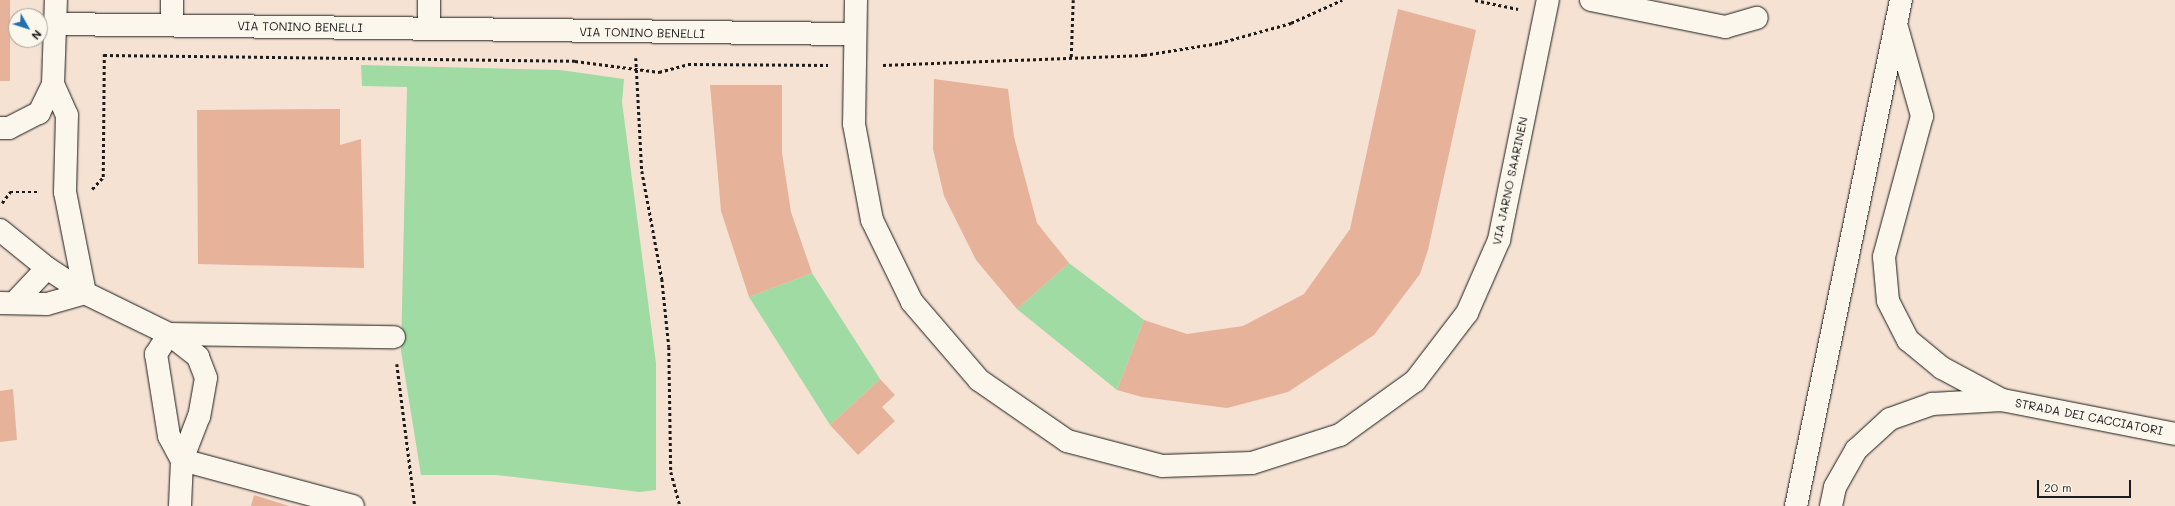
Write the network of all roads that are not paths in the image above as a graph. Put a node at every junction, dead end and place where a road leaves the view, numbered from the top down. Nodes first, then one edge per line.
1 (56, 0) edge
2 (172, 0) edge
3 (429, 0) edge
4 (856, 0) edge
5 (1548, 0) edge
6 (1591, 0) edge
7 (1901, 0) edge
8 (1757, 18) dead end
9 (55, 24) junction
10 (1896, 24) junction
11 (172, 25) junction
12 (429, 28) junction
13 (856, 34) junction
14 (53, 84) junction
15 (0, 128) edge
16 (0, 230) edge
17 (47, 268) junction
18 (85, 293) junction
19 (8, 302) edge
20 (169, 334) junction
21 (394, 337) road end
22 (2002, 400) junction
23 (2175, 434) edge
24 (182, 460) junction
25 (180, 506) edge
26 (353, 506) edge
27 (1796, 506) edge
28 (1831, 506) edge

1 - 9 street
2 - 11 street
3 - 12 street
4 - 13 street, VIA JARNO SAARINEN
5 - 13 street, VIA JARNO SAARINEN
6 - 8 street
7 - 10 street
9 - 11 street, VIA TONINO BENELLI
9 - 14 street
10 - 22 street, STRADA DEI CACCIATORI
10 - 27 street
11 - 12 street, VIA TONINO BENELLI
12 - 13 street, VIA TONINO BENELLI
14 - 15 street
14 - 18 street
16 - 17 street
17 - 18 street
17 - 19 street
18 - 19 street
18 - 20 street
20 - 21 street
20 - 24 street
20 - 24 street
22 - 23 street, STRADA DEI CACCIATORI
22 - 28 street, STRADA DEI CACCIATORI
24 - 25 street
24 - 26 street

